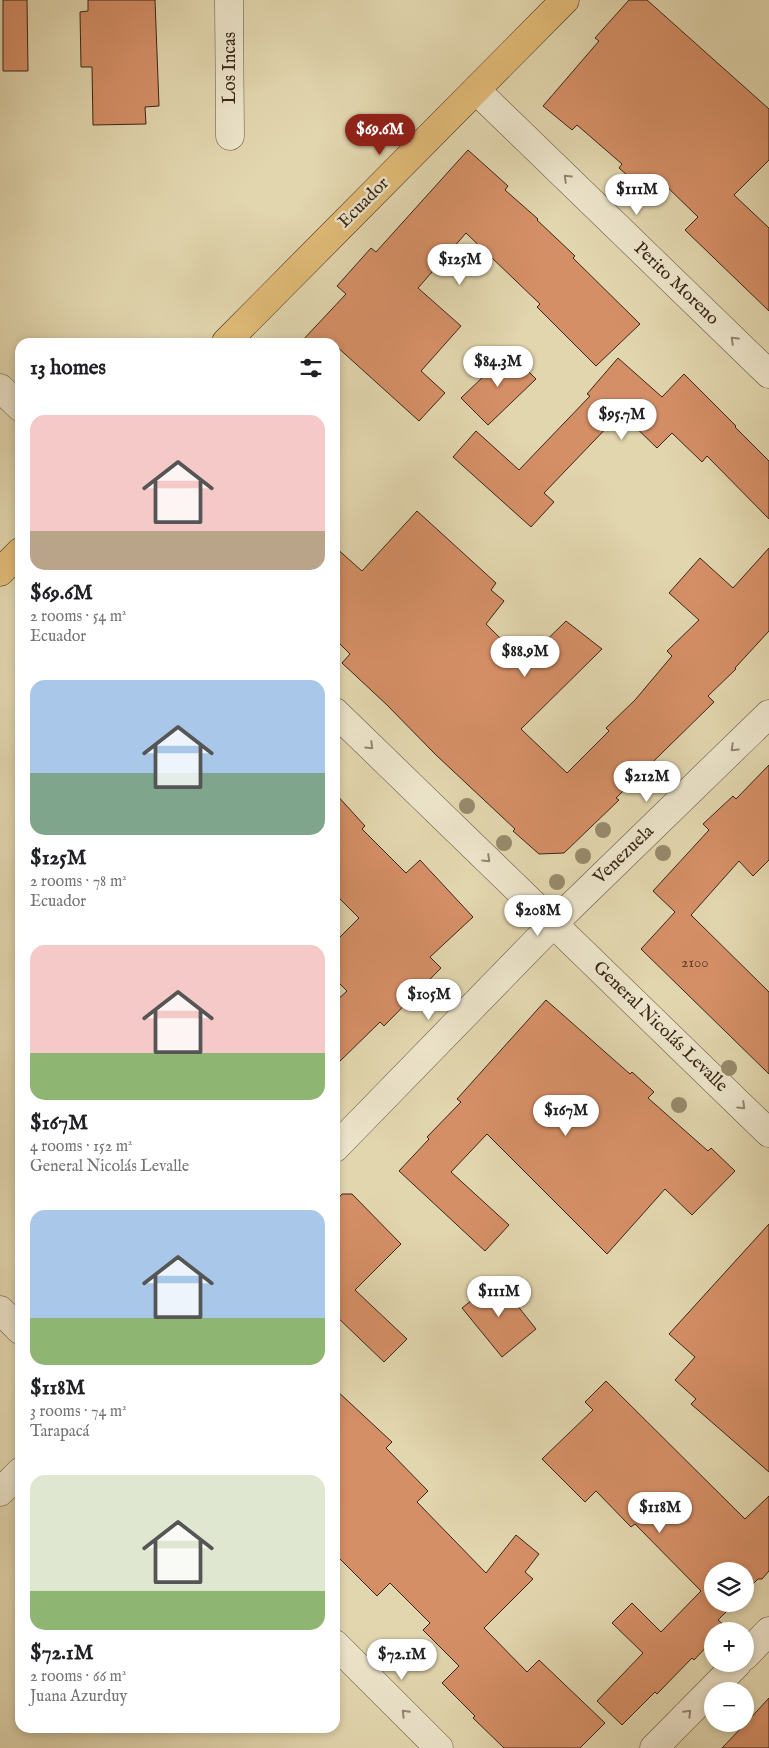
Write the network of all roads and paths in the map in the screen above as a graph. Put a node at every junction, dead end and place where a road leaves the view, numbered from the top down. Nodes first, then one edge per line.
1 (229, 0) edge
2 (565, 0) edge
3 (476, 90) junction
4 (230, 136) dead end
5 (230, 338) edge
6 (769, 374) edge
7 (0, 388) edge
8 (15, 402) edge
9 (15, 557) edge
10 (0, 572) edge
11 (769, 714) edge
12 (340, 717) edge
13 (554, 923) junction
14 (769, 1133) edge
15 (340, 1143) edge
16 (0, 1310) edge
17 (15, 1325) edge
18 (15, 1477) edge
19 (0, 1492) edge
20 (769, 1631) edge
21 (754, 1647) edge
22 (340, 1649) edge
23 (729, 1672) edge
24 (439, 1748) edge
25 (654, 1748) edge

1 - 4 street, Los Incas
2 - 3 main road, Ecuador
3 - 5 main road, Ecuador
6 -> 3 street, Perito Moreno
7 - 8 street
9 - 10 main road
11 -> 13 street, Venezuela
12 -> 13 street, General Nicolás Levalle
13 -> 14 street, General Nicolás Levalle
13 - 15 street, Venezuela
16 - 17 street
18 - 19 street
20 - 21 street
24 -> 22 street
25 -> 23 street

